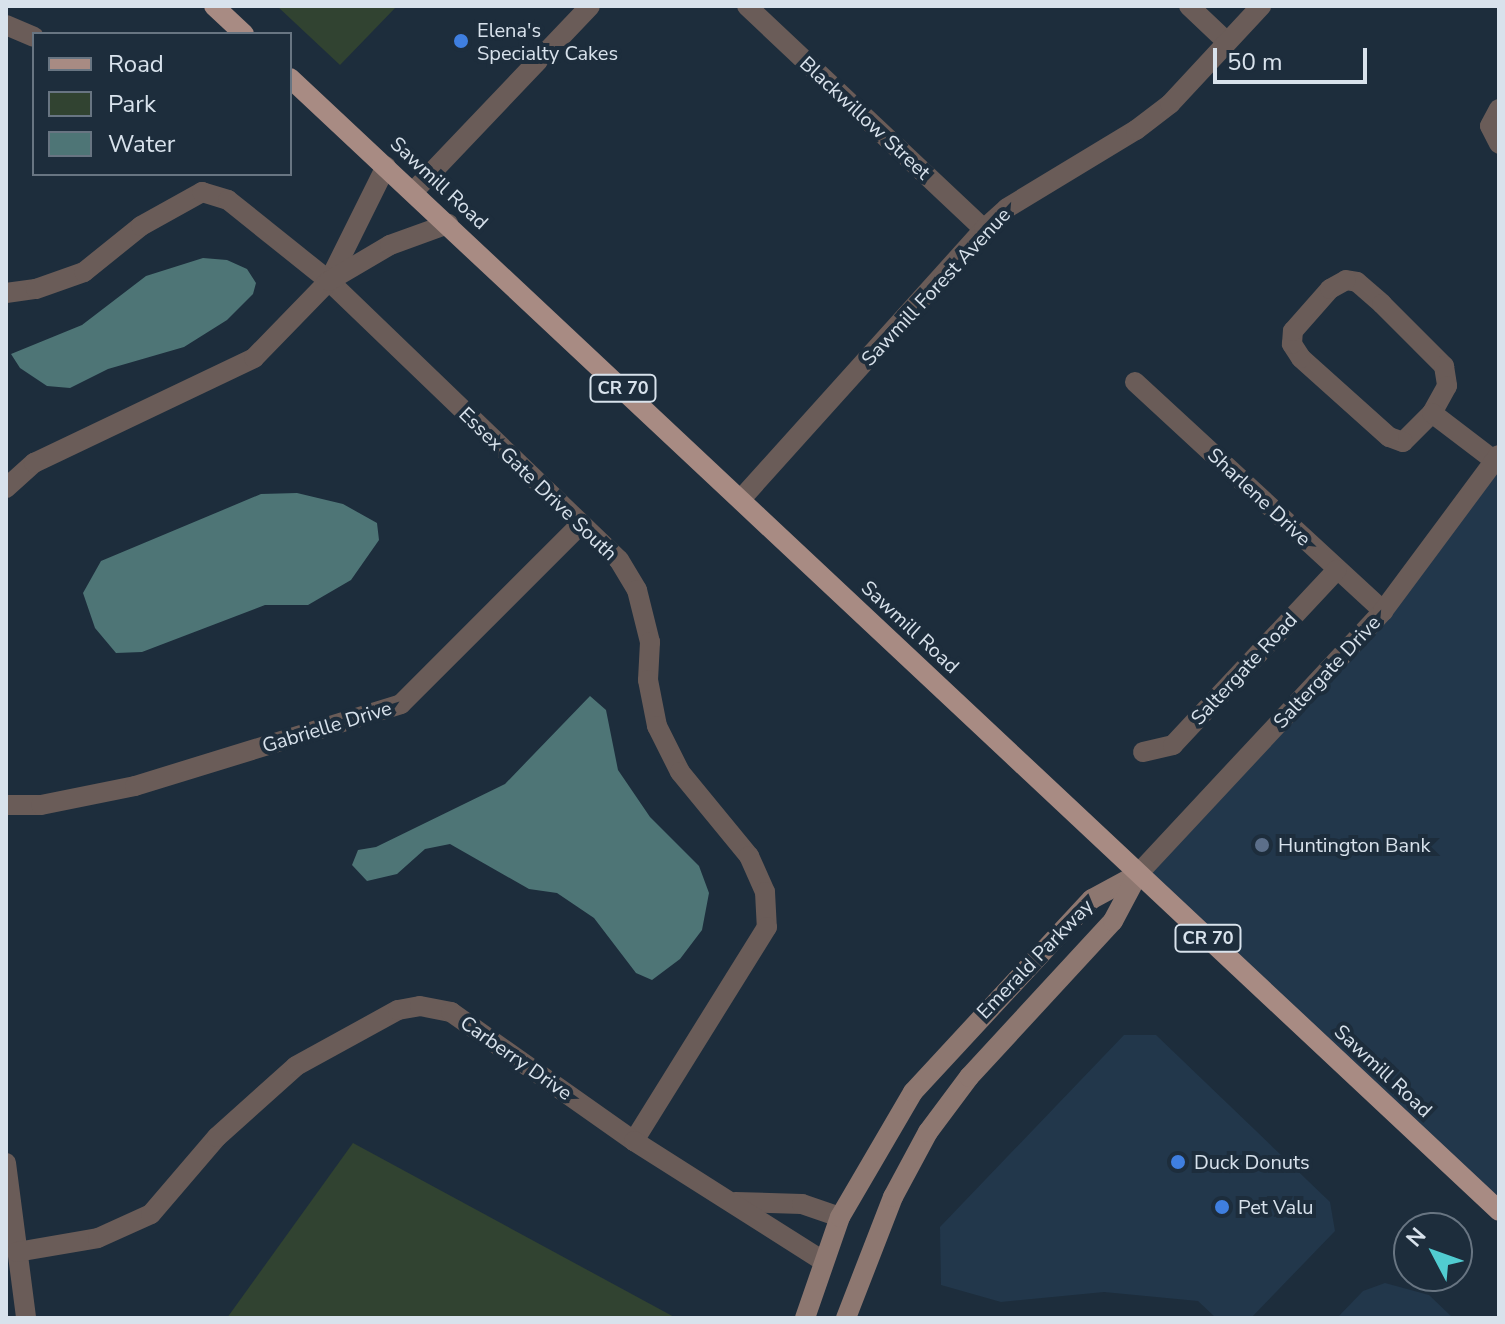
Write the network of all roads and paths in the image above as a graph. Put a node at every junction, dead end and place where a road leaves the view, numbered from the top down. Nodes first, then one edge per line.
1 (214, 6) edge
2 (590, 6) edge
3 (747, 6) edge
4 (1189, 6) edge
5 (1261, 6) edge
6 (6, 25) edge
7 (242, 32) edge
8 (32, 36) edge
9 (1227, 42) junction
10 (292, 80) edge
11 (1499, 109) edge
12 (1499, 144) edge
13 (386, 166) junction
14 (200, 183) edge
15 (414, 191) junction
16 (448, 224) junction
17 (984, 229) junction
18 (329, 281) junction
19 (6, 293) edge
20 (1135, 382) dead end
21 (1432, 413) junction
22 (1497, 458) edge
23 (6, 488) edge
24 (741, 499) junction
25 (580, 525) junction
26 (1337, 570) junction
27 (1383, 611) junction
28 (1143, 752) dead end
29 (6, 805) edge
30 (1138, 874) junction
31 (634, 1141) junction
32 (6, 1163) edge
33 (735, 1202) junction
34 (1499, 1211) edge
35 (840, 1217) junction
36 (17, 1252) junction
37 (823, 1261) junction
38 (26, 1318) edge
39 (805, 1318) edge
40 (846, 1318) edge

1 - 7 main road
2 - 15 street
3 - 17 street, Blackwillow Street
4 - 9 street
5 - 9 street, Sawmill Forest Avenue
6 - 8 street
9 - 17 street, Sawmill Forest Avenue
10 - 13 main road, Sawmill Road / CR 70
11 - 12 street
13 - 15 main road, Sawmill Road / CR 70
13 - 18 street
14 - 18 street, Essex Gate Drive South
14 - 19 street
15 - 16 main road, Sawmill Road / CR 70
16 - 18 street
16 - 24 main road, Sawmill Road / CR 70
17 - 24 street, Sawmill Forest Avenue
18 - 23 street
18 - 25 street, Essex Gate Drive South
20 - 26 street, Sharlene Drive
21 - 21 street
21 - 22 street
22 - 27 street, Saltergate Drive
24 - 30 main road, Sawmill Road / CR 70
25 - 29 street, Gabrielle Drive
25 - 31 street, Essex Gate Drive South
26 - 27 street, Sharlene Drive
26 - 28 street, Saltergate Road
27 - 30 street, Saltergate Drive
30 - 34 main road, Sawmill Road / CR 70
30 - 35 main road, Emerald Parkway
30 - 40 main road, Emerald Parkway
31 - 33 street, Carberry Drive
31 - 36 street, Carberry Drive
32 - 36 street
33 - 35 street, Carberry Drive
33 - 37 street, Carberry Drive
35 - 37 main road, Emerald Parkway
36 - 38 street
37 - 39 main road, Emerald Parkway

